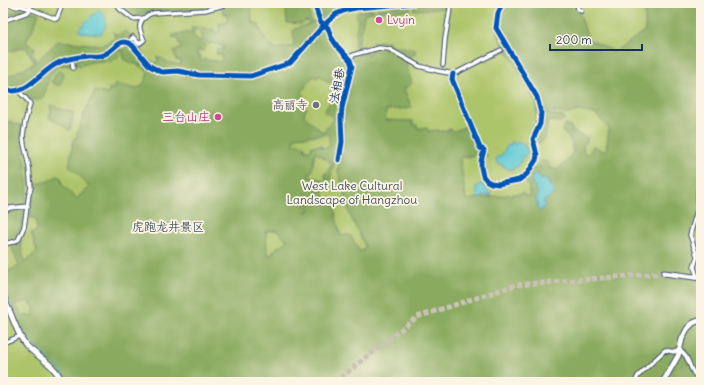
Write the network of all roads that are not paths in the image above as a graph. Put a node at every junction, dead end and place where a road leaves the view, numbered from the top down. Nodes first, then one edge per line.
1 (5, 3) edge
2 (34, 3) edge
3 (63, 3) edge
4 (116, 3) edge
5 (232, 3) edge
6 (314, 3) edge
7 (414, 3) edge
8 (451, 3) edge
9 (503, 3) edge
10 (577, 3) edge
11 (29, 9) junction
12 (580, 11) dead end
13 (144, 18) junction
14 (3, 21) edge
15 (324, 25) junction
16 (129, 42) junction
17 (500, 50) dead end
18 (72, 58) junction
19 (347, 58) junction
20 (443, 65) dead end
21 (73, 68) dead end
22 (453, 74) junction
23 (3, 88) edge
24 (18, 90) junction
25 (338, 160) dead end
26 (701, 170) edge
27 (28, 206) junction
28 (3, 212) edge
29 (3, 244) edge
30 (664, 273) tunnel mouth
31 (699, 278) edge
32 (3, 295) edge
33 (701, 320) edge
34 (20, 336) junction
35 (3, 343) edge
36 (679, 350) junction
37 (62, 382) edge
38 (635, 382) edge
39 (663, 382) edge
40 (701, 382) edge

1 - 11 street
2 - 11 street
3 - 11 street
4 - 13 street
5 - 13 street
6 - 15 street
7 - 15 street
8 - 20 street
9 - 22 street
10 - 12 street
11 - 14 street
13 - 16 street
15 - 16 street
15 - 19 street, 法相巷
16 - 18 street
17 - 22 street
18 - 21 street
18 - 24 street
19 - 22 street
19 - 25 street, 法相巷
23 - 24 street
24 - 27 street
26 - 31 street
27 - 28 street
27 - 29 street
30 - 31 street
32 - 34 street
33 - 36 street
34 - 35 street
34 - 37 street
36 - 38 street
36 - 39 street
36 - 40 street

